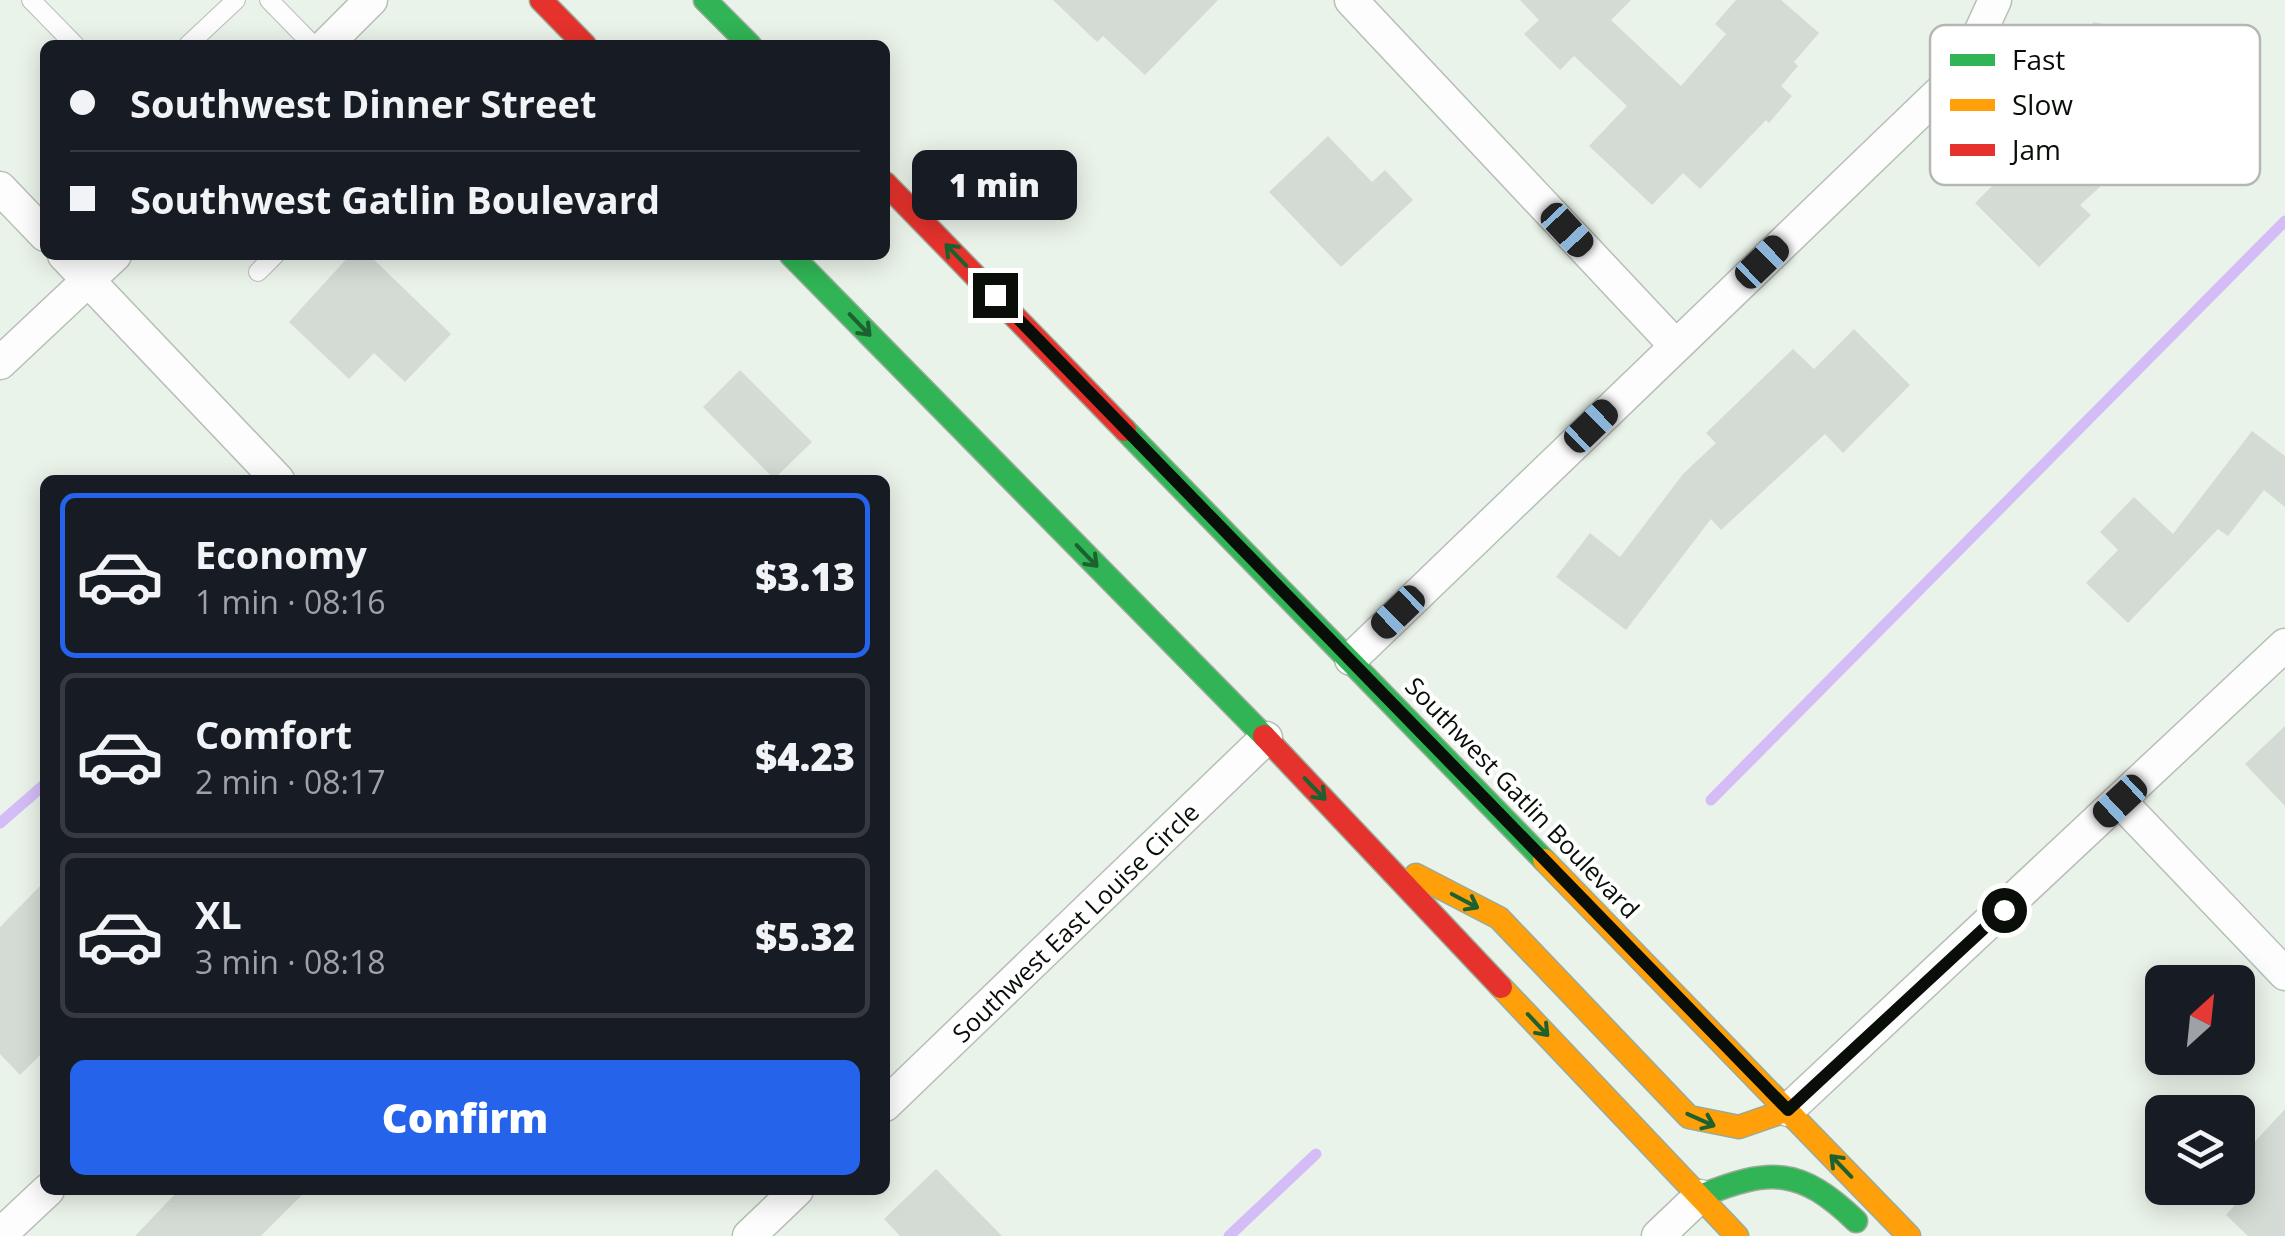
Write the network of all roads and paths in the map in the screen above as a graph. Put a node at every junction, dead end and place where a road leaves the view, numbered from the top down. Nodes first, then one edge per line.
1 (32, 0) edge
2 (236, 0) edge
3 (269, 0) edge
4 (371, 0) edge
5 (541, 0) edge
6 (706, 0) edge
7 (1351, 0) edge
8 (1994, 0) edge
9 (1983, 25) edge
10 (70, 40) edge
11 (193, 40) edge
12 (308, 40) edge
13 (331, 40) edge
14 (580, 40) edge
15 (745, 40) edge
16 (1930, 102) edge
17 (0, 188) edge
18 (890, 188) edge
19 (40, 230) edge
20 (69, 260) edge
21 (109, 260) edge
22 (270, 260) edge
23 (796, 260) edge
24 (258, 272) dead end
25 (88, 281) junction
26 (1675, 345) junction
27 (0, 363) edge
28 (273, 475) edge
29 (2285, 645) edge
30 (1351, 659) junction
31 (1266, 738) junction
32 (2120, 801) junction
33 (1379, 855) junction
34 (2285, 974) edge
35 (890, 1100) edge
36 (1788, 1110) junction
37 (43, 1195) edge
38 (791, 1195) edge
39 (1700, 1196) junction
40 (0, 1235) edge
41 (749, 1236) edge
42 (1658, 1236) edge
43 (1737, 1236) edge
44 (1871, 1236) edge
45 (1909, 1236) edge

1 - 10 lane
2 - 11 lane
3 - 12 lane
4 - 13 street
5 - 14 main road
6 - 15 main road
7 - 26 street
8 - 9 street
16 - 26 street
17 - 19 street
30 -> 18 main road, Southwest Gatlin Boulevard
20 - 25 street
21 - 25 street
22 - 24 lane
23 -> 31 main road
25 - 27 street
25 - 28 street
26 - 30 street
29 - 32 street
30 - 36 main road, Southwest Gatlin Boulevard
31 -> 33 main road
31 - 35 street, Southwest East Louise Circle
32 - 34 street
32 - 36 street
33 -> 36 main road
33 -> 39 main road
45 -> 36 main road, Southwest Gatlin Boulevard
37 - 40 street
38 - 41 street
39 - 42 street
39 - 43 main road
39 - 44 main road

